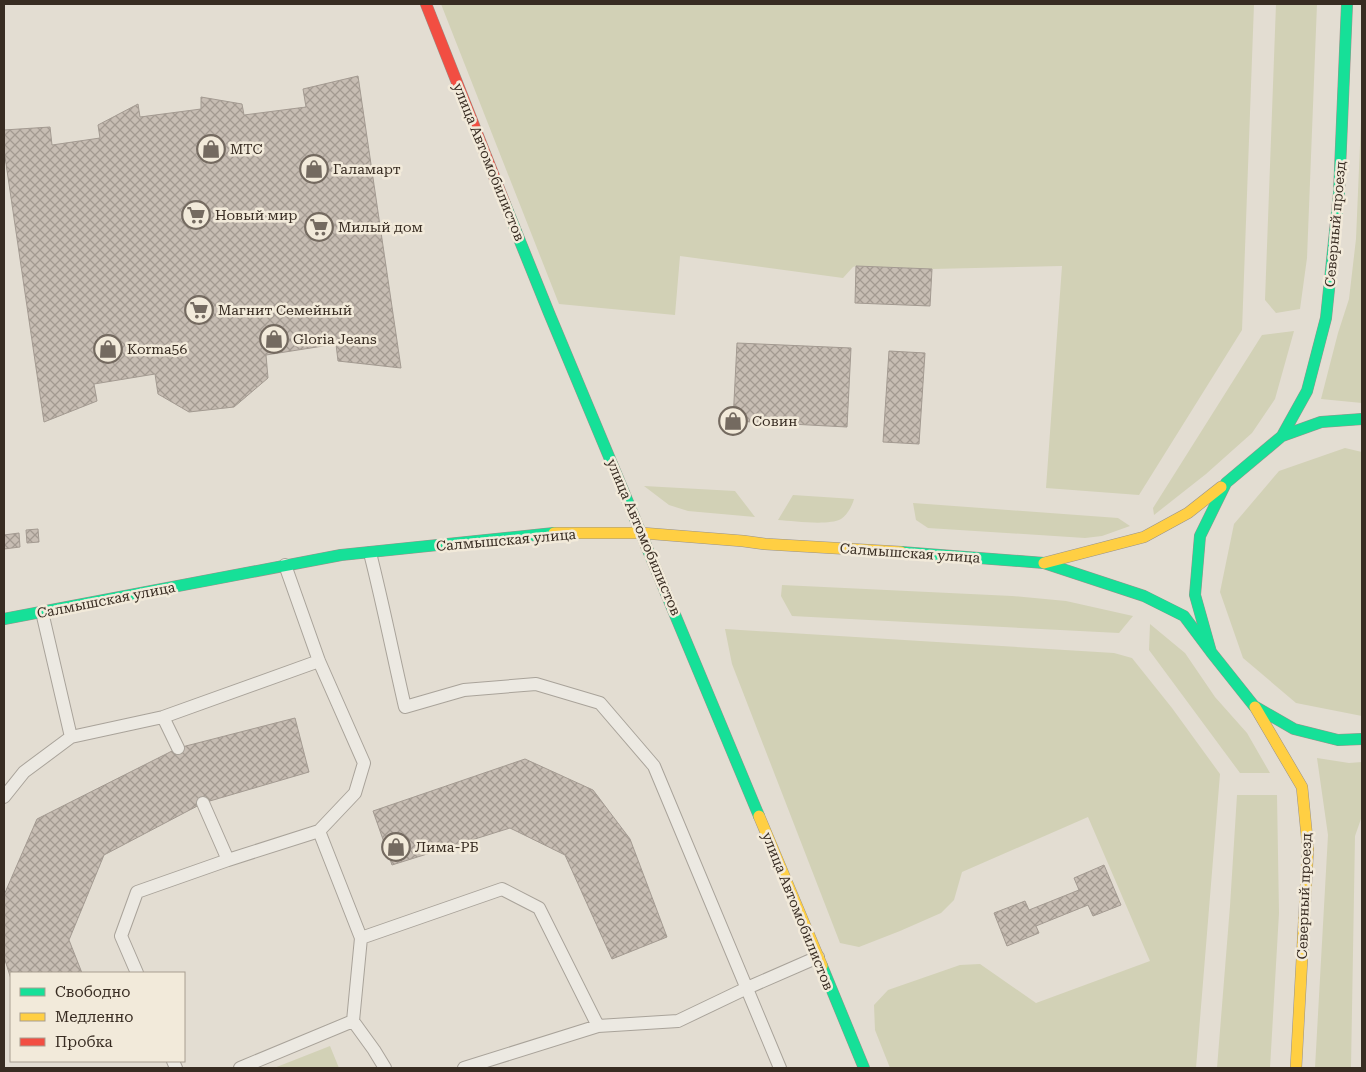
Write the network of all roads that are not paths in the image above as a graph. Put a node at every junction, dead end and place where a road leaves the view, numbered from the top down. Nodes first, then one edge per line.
1 (426, 4) edge
2 (1347, 4) edge
3 (1362, 419) edge
4 (1282, 436) junction
5 (1226, 483) junction
6 (642, 533) junction
7 (370, 553) junction
8 (1044, 563) junction
9 (285, 565) junction
10 (42, 612) junction
11 (4, 619) edge
12 (1211, 652) junction
13 (319, 661) junction
14 (1254, 706) junction
15 (163, 717) junction
16 (71, 736) junction
17 (1362, 739) edge
18 (178, 748) dead end
19 (4, 797) edge
20 (203, 803) dead end
21 (319, 830) junction
22 (228, 860) junction
23 (361, 938) junction
24 (818, 957) junction
25 (136, 972) edge
26 (747, 988) junction
27 (353, 1020) junction
28 (598, 1026) junction
29 (240, 1068) edge
30 (385, 1068) edge
31 (464, 1068) edge
32 (780, 1068) edge
33 (864, 1068) edge
34 (1296, 1068) edge

1 - 6 main road, улица Автомобилистов
2 - 4 main road, Северный проезд
3 - 4 main road
4 - 5 main road
5 - 8 main road
5 - 12 main road
6 - 7 main road, Салмышская улица
6 - 8 main road, Салмышская улица
6 - 24 main road, улица Автомобилистов
7 - 9 main road, Салмышская улица
7 - 26 lane
8 - 12 main road
9 - 10 main road, Салмышская улица
9 - 13 lane
10 - 11 main road, Салмышская улица
10 - 16 lane
12 - 14 main road
13 - 15 lane
13 - 21 lane
14 - 17 main road
14 - 34 main road, Северный проезд
15 - 16 lane
15 - 18 lane
16 - 19 lane
20 - 22 lane
21 - 22 lane
21 - 23 lane
22 - 25 lane
23 - 27 lane
23 - 28 lane
24 - 26 lane
24 - 33 main road, улица Автомобилистов
26 - 28 lane
26 - 32 lane
27 - 29 lane
27 - 30 lane
28 - 31 lane

